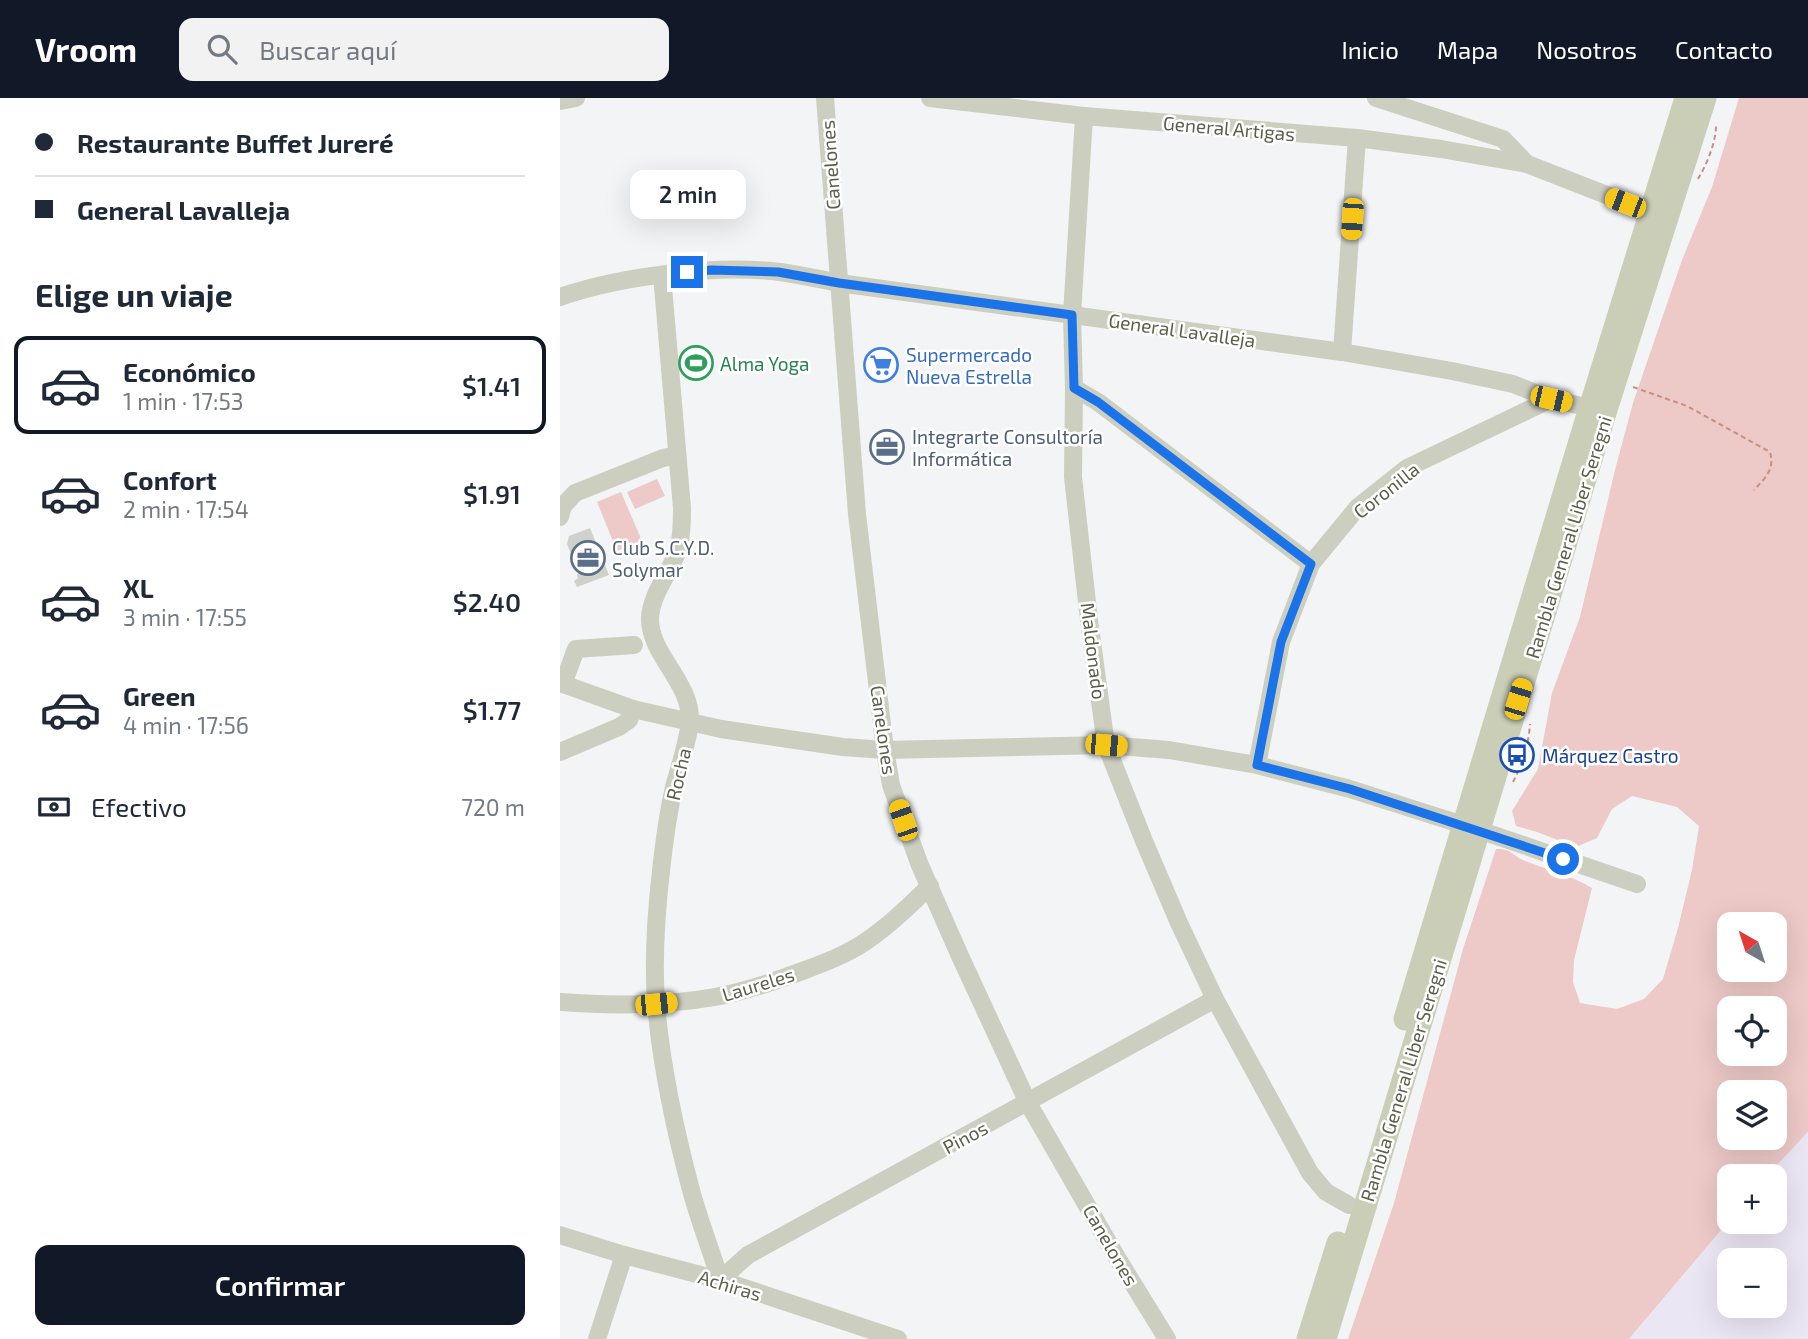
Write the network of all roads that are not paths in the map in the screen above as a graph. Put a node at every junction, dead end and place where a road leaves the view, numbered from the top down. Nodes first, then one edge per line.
1 (576, 98) edge
2 (825, 98) edge
3 (930, 98) edge
4 (1376, 98) edge
5 (1686, 98) edge
6 (1705, 98) edge
7 (560, 101) edge
8 (1084, 116) junction
9 (1357, 138) junction
10 (1527, 164) junction
11 (1650, 212) junction
12 (662, 275) junction
13 (839, 283) junction
14 (560, 297) edge
15 (1072, 315) junction
16 (1342, 352) junction
17 (1074, 388) junction
18 (1551, 399) junction
19 (1590, 408) junction
20 (677, 455) junction
21 (560, 517) edge
22 (1311, 564) junction
23 (634, 645) dead end
24 (568, 646) edge
25 (562, 684) edge
26 (633, 709) junction
27 (690, 722) junction
28 (1106, 745) junction
29 (885, 750) junction
30 (560, 752) edge
31 (1257, 765) junction
32 (1471, 827) junction
33 (1637, 884) dead end
34 (930, 886) junction
35 (1215, 999) junction
36 (560, 1002) edge
37 (656, 1004) junction
38 (1028, 1102) junction
39 (1349, 1205) junction
40 (560, 1235) edge
41 (624, 1255) junction
42 (720, 1280) junction
43 (597, 1339) edge
44 (898, 1339) edge
45 (1167, 1339) edge
46 (1308, 1339) edge
47 (1325, 1339) edge

1 - 7 street
2 - 13 street, Canelones
3 - 8 street, General Artigas
4 - 10 street
5 - 11 main road, Rambla General Liber Seregni
6 - 32 main road, Rambla General Liber Seregni
8 - 9 street, General Artigas
8 - 15 street, Maldonado
9 - 10 street, General Artigas
9 - 16 street
10 - 11 street
11 - 19 main road, Rambla General Liber Seregni
12 - 13 street, General Lavalleja
12 - 14 street, General Lavalleja
12 - 20 street, Rocha
13 - 15 street, General Lavalleja
13 - 29 street, Canelones
15 - 16 street, General Lavalleja
15 - 17 street, Maldonado
16 - 18 street, General Lavalleja
17 - 22 street
17 - 28 street, Maldonado
18 - 19 street, General Lavalleja
18 - 22 street, Coronilla
19 - 32 main road, Rambla General Liber Seregni
20 - 21 street
20 - 27 street, Rocha
22 - 31 street, Coronilla
23 - 24 street
24 - 25 street
25 - 26 street
26 - 27 street
26 - 30 street
27 - 29 street
27 - 37 street, Rocha
28 - 29 street
28 - 31 street
28 - 35 street, Maldonado
29 - 34 street, Canelones
31 - 32 street
32 - 33 street
32 - 39 main road, Rambla General Liber Seregni
32 - 47 main road, Rambla General Liber Seregni
34 - 37 street, Laureles
34 - 38 street, Canelones
35 - 38 street, Pinos
35 - 39 street, Maldonado
36 - 37 street, Laureles
37 - 42 street, Rocha
38 - 42 street, Pinos
38 - 45 street, Canelones
39 - 46 main road, Rambla General Liber Seregni
40 - 41 street, Achiras
41 - 42 street, Achiras
41 - 43 street
42 - 44 street, Achiras

